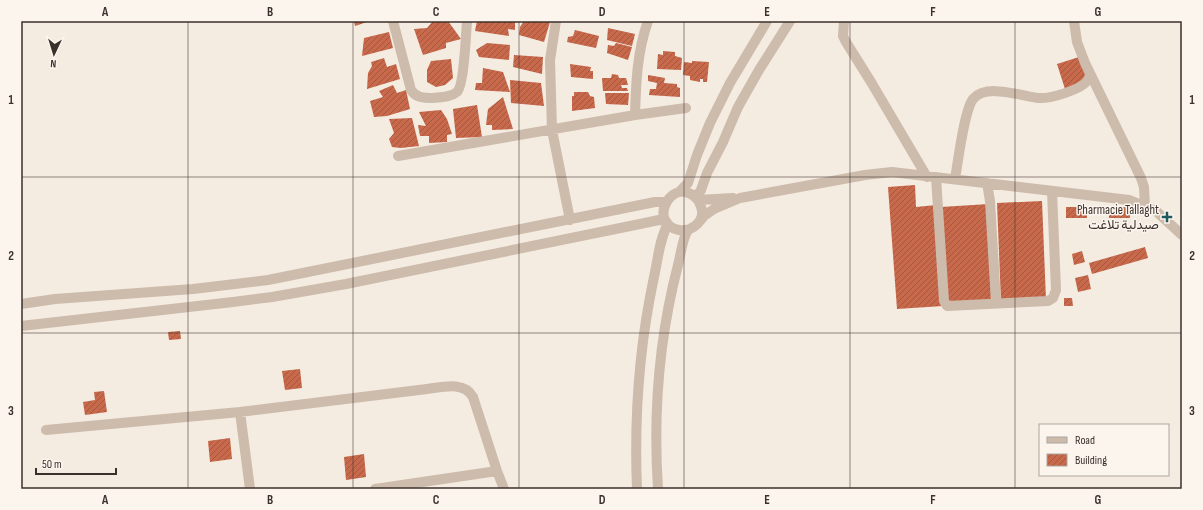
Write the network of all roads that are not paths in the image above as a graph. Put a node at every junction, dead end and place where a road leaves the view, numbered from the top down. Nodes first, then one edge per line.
1 (393, 21) edge
2 (468, 21) edge
3 (556, 21) edge
4 (648, 21) edge
5 (767, 21) edge
6 (844, 21) edge
7 (1074, 21) edge
8 (789, 22) edge
9 (1090, 74) junction
10 (686, 108) dead end
11 (635, 116) junction
12 (552, 130) junction
13 (398, 156) dead end
14 (932, 177) junction
15 (955, 179) junction
16 (987, 183) junction
17 (1052, 191) junction
18 (679, 192) junction
19 (740, 198) junction
20 (697, 199) junction
21 (666, 202) junction
22 (1145, 206) junction
23 (570, 220) junction
24 (699, 222) junction
25 (667, 223) junction
26 (688, 230) junction
27 (1182, 235) edge
28 (996, 303) junction
29 (21, 304) edge
30 (21, 326) edge
31 (240, 412) junction
32 (46, 430) dead end
33 (497, 471) junction
34 (406, 487) edge
35 (250, 489) edge
36 (375, 489) edge
37 (504, 489) edge
38 (637, 489) edge
39 (658, 489) edge

1 - 2 street
3 - 12 street
4 - 11 street
5 - 18 street
6 - 14 street
7 - 9 street
8 - 20 street
9 - 15 street
9 - 22 street
10 - 11 street
11 - 12 street
12 - 13 street
12 - 23 street
14 - 15 street
14 - 19 street
14 - 28 street
15 - 16 street
16 - 17 street
16 - 28 street
17 - 22 street
17 - 28 street
18 - 20 street
18 - 21 street
19 - 20 street
19 - 24 street
20 - 24 street
21 - 23 street
21 - 25 street
22 - 27 street
23 - 29 street
24 - 26 street
25 - 26 street
25 - 30 street
25 - 38 street
26 - 39 street
31 - 32 street
31 - 33 street
31 - 35 street
33 - 34 street
33 - 37 street
34 - 36 street

